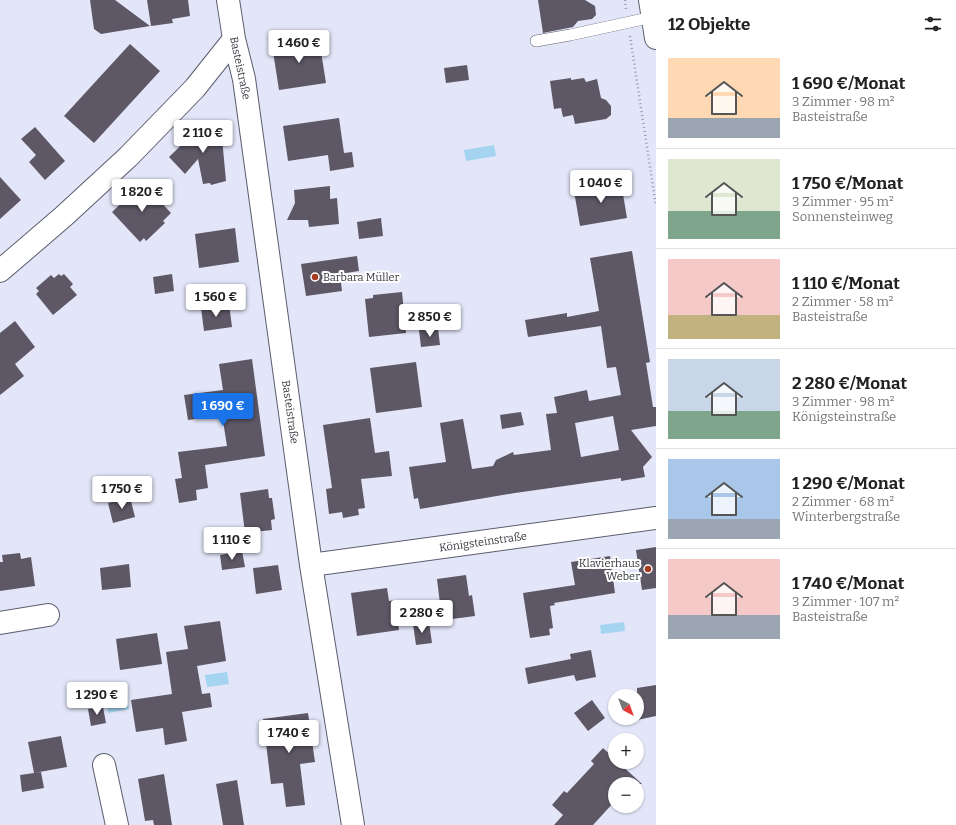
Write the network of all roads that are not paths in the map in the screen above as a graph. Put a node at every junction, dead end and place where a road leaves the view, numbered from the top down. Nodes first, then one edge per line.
1 (228, 0) edge
2 (651, 8) edge
3 (656, 38) edge
4 (234, 39) junction
5 (536, 41) dead end
6 (0, 271) edge
7 (656, 518) edge
8 (311, 565) junction
9 (48, 615) dead end
10 (0, 623) edge
11 (104, 766) dead end
12 (117, 825) edge
13 (353, 825) edge

1 - 4 street, Basteistraße
2 - 3 street
2 - 5 lane
4 - 6 street
4 - 8 street, Basteistraße
7 - 8 street, Königsteinstraße
8 - 13 street, Basteistraße
9 - 10 street
11 - 12 street

